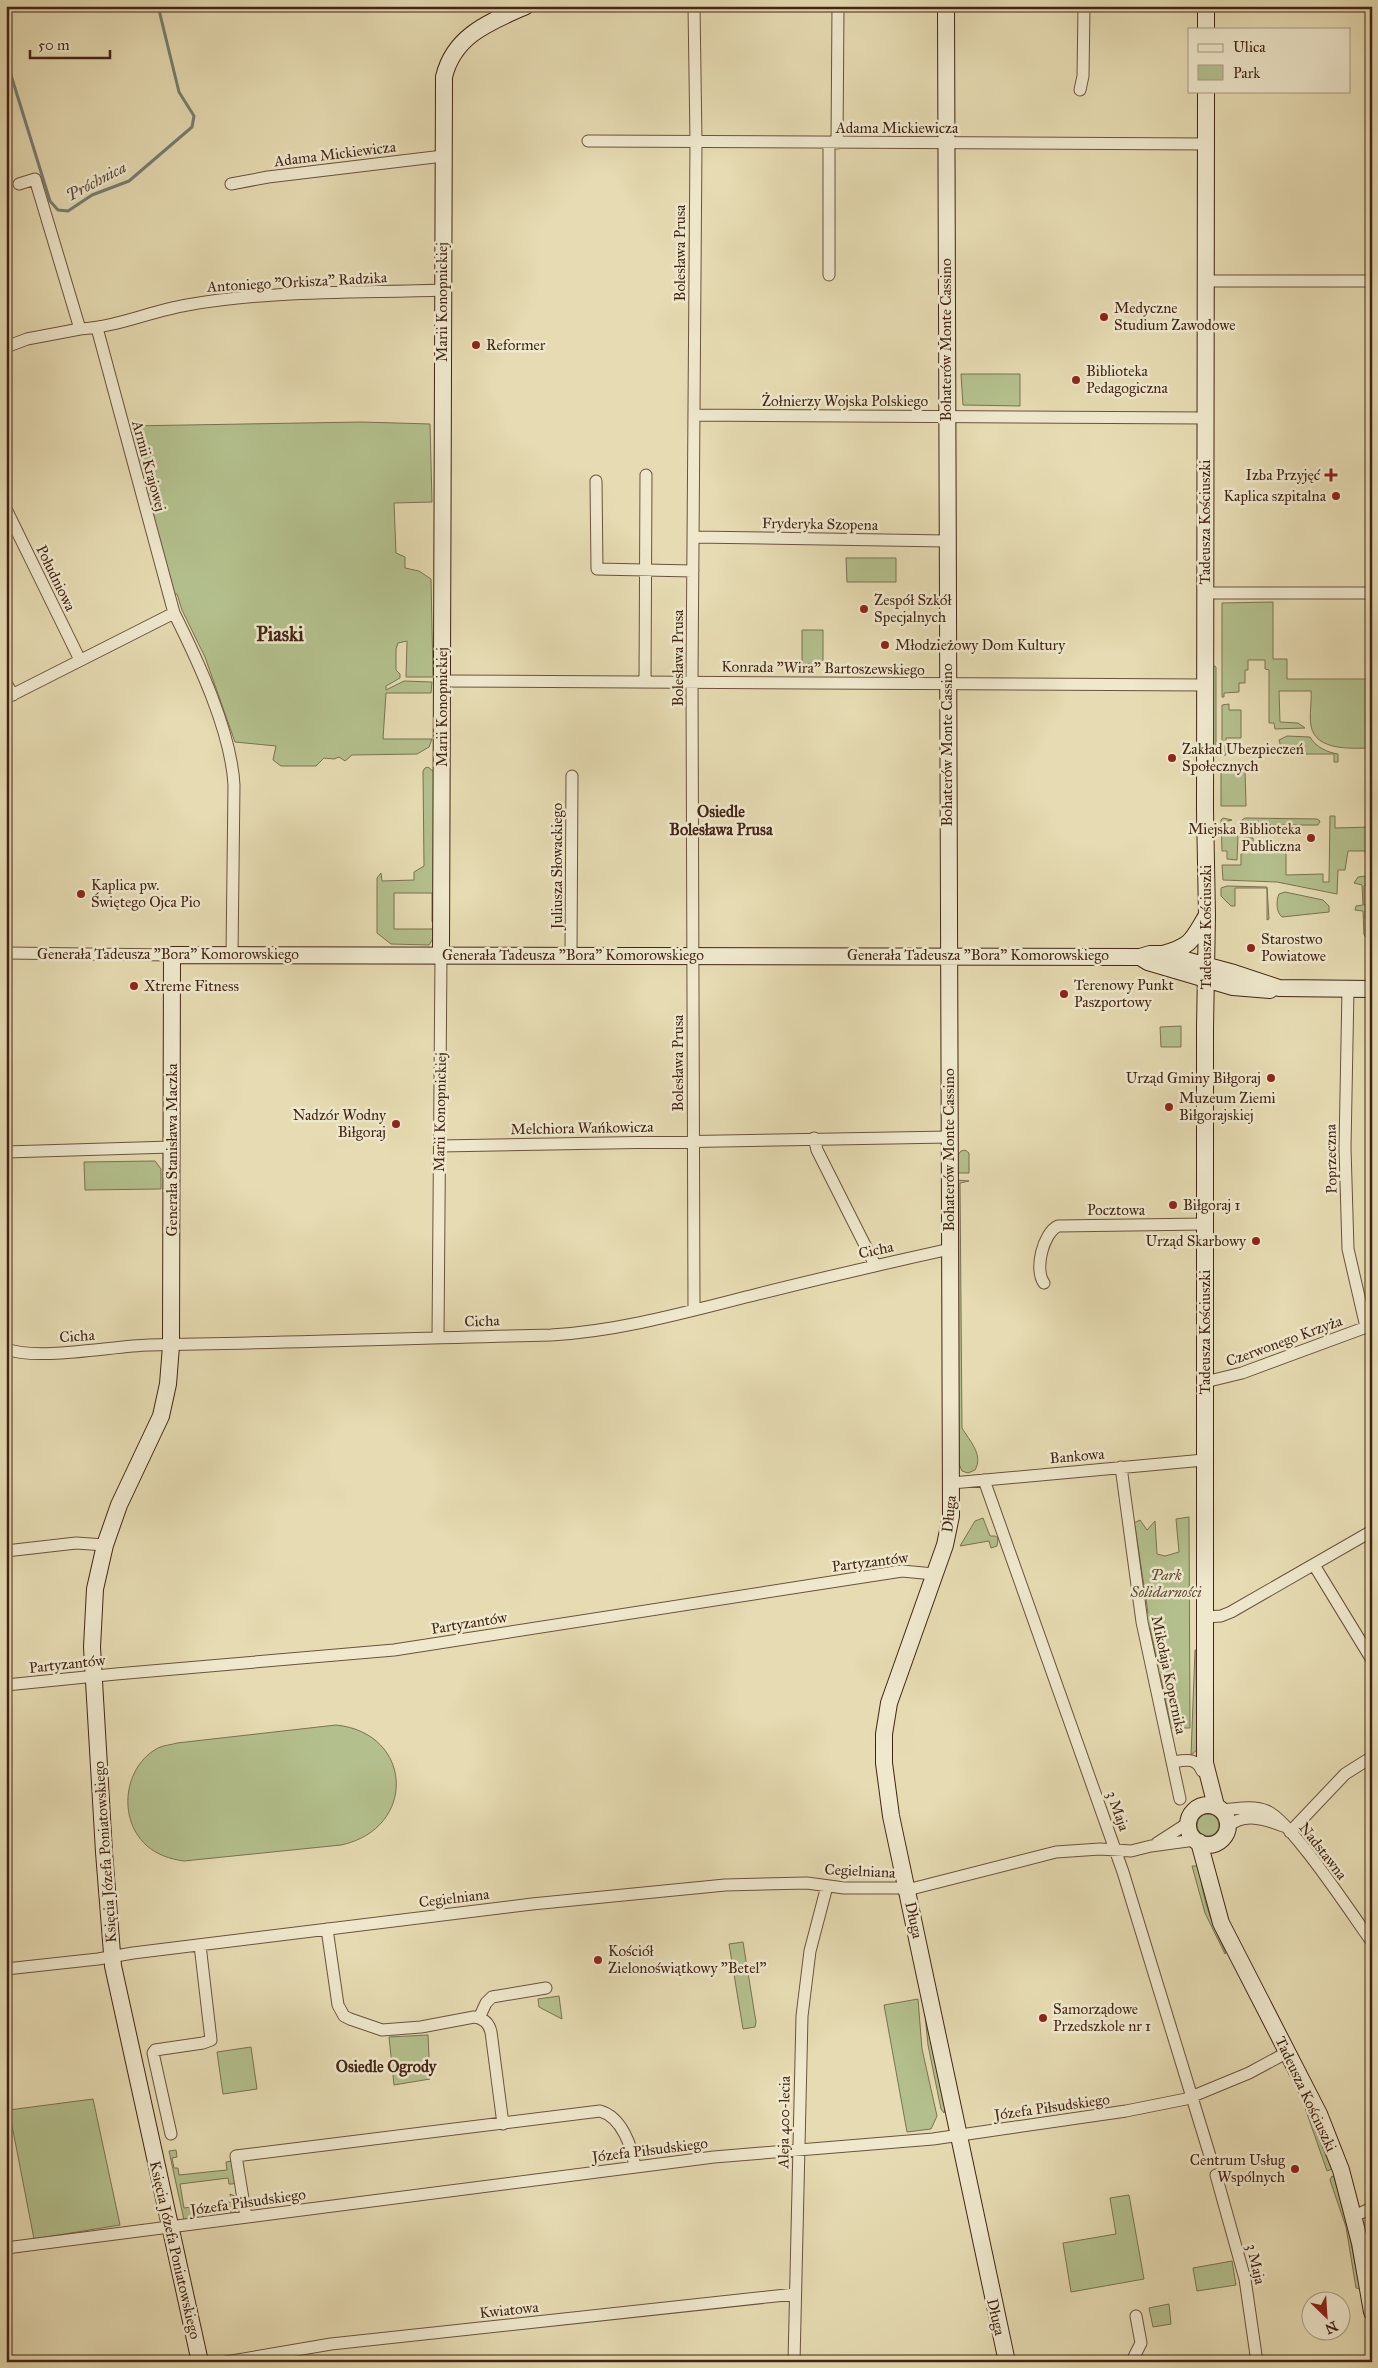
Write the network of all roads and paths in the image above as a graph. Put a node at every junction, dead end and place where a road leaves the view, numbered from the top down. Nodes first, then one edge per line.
1 (526, 6) edge
2 (694, 6) edge
3 (838, 6) edge
4 (946, 6) edge
5 (1084, 6) edge
6 (1206, 6) edge
7 (1206, 28) edge
8 (1080, 90) dead end
9 (1206, 92) edge
10 (588, 142) dead end
11 (696, 142) junction
12 (833, 143) junction
13 (946, 143) junction
14 (1206, 144) junction
15 (443, 156) junction
16 (19, 184) dead end
17 (231, 184) dead end
18 (829, 275) dead end
19 (1206, 281) junction
20 (1372, 281) edge
21 (443, 290) junction
22 (97, 328) junction
23 (80, 329) junction
24 (6, 347) edge
25 (694, 415) junction
26 (946, 416) junction
27 (1206, 418) junction
28 (646, 475) dead end
29 (596, 481) dead end
30 (6, 509) edge
31 (694, 537) junction
32 (946, 541) junction
33 (646, 570) junction
34 (674, 571) junction
35 (693, 571) junction
36 (693, 589) junction
37 (1205, 593) junction
38 (1372, 593) edge
39 (174, 613) junction
40 (80, 660) junction
41 (441, 681) junction
42 (6, 682) edge
43 (646, 682) junction
44 (692, 682) junction
45 (947, 684) junction
46 (1205, 685) junction
47 (10, 697) edge
48 (572, 776) dead end
49 (1207, 915) junction
50 (6, 953) edge
51 (172, 954) junction
52 (232, 954) junction
53 (1163, 954) junction
54 (441, 955) junction
55 (571, 955) junction
56 (693, 955) junction
57 (948, 955) junction
58 (1140, 957) junction
59 (1206, 973) junction
60 (1239, 988) junction
61 (1279, 988) junction
62 (1348, 989) junction
63 (1372, 989) edge
64 (1205, 1023) junction
65 (949, 1137) junction
66 (814, 1138) junction
67 (693, 1140) junction
68 (440, 1146) junction
69 (172, 1147) junction
70 (6, 1152) edge
71 (1205, 1224) junction
72 (950, 1249) junction
73 (1044, 1250) dead end
74 (874, 1265) junction
75 (694, 1310) junction
76 (1369, 1326) edge
77 (438, 1338) junction
78 (171, 1346) junction
79 (6, 1349) edge
80 (1204, 1382) junction
81 (1204, 1460) junction
82 (1122, 1467) junction
83 (984, 1480) junction
84 (952, 1483) junction
85 (1372, 1531) edge
86 (105, 1545) junction
87 (6, 1551) edge
88 (1314, 1566) junction
89 (934, 1574) junction
90 (1205, 1617) junction
91 (1372, 1660) edge
92 (94, 1676) junction
93 (6, 1686) edge
94 (1372, 1757) edge
95 (1172, 1762) junction
96 (1204, 1767) junction
97 (1180, 1799) dead end
98 (1197, 1808) junction
99 (1219, 1808) junction
100 (1188, 1823) junction
101 (1228, 1827) junction
102 (1287, 1829) junction
103 (1197, 1841) junction
104 (1217, 1842) junction
105 (1151, 1846) junction
106 (1116, 1850) junction
107 (827, 1886) junction
108 (1210, 1886) junction
109 (907, 1888) junction
110 (327, 1929) junction
111 (1372, 1942) edge
112 (200, 1945) junction
113 (112, 1956) junction
114 (6, 1968) edge
115 (546, 1988) dead end
116 (479, 2018) junction
117 (1288, 2052) junction
118 (1193, 2096) junction
119 (503, 2124) junction
120 (172, 2134) dead end
121 (959, 2136) junction
122 (798, 2149) junction
123 (1210, 2156) tunnel mouth
124 (635, 2167) junction
125 (1216, 2175) tunnel mouth
126 (1372, 2208) edge
127 (1354, 2216) junction
128 (246, 2217) junction
129 (170, 2227) junction
130 (6, 2248) edge
131 (1369, 2268) edge
132 (795, 2294) junction
133 (1372, 2312) edge
134 (1136, 2316) dead end
135 (200, 2362) edge
136 (226, 2362) edge
137 (794, 2362) edge
138 (1007, 2362) edge
139 (1134, 2362) edge
140 (1258, 2362) edge

1 - 15 street, Marii Konopnickiej
2 - 11 street, Bolesława Prusa
3 - 12 street
4 - 13 street, Bohaterów Monte Cassino
5 - 8 street
6 - 7 street
9 - 14 street, Tadeusza Kościuszki
10 - 11 street, Adama Mickiewicza
11 - 12 street, Adama Mickiewicza
11 - 25 street, Bolesława Prusa
12 - 13 street, Adama Mickiewicza
12 - 18 street
13 - 14 street, Adama Mickiewicza
13 - 26 street, Bohaterów Monte Cassino
14 - 19 street, Tadeusza Kościuszki
15 - 17 street, Adama Mickiewicza
15 - 21 street, Marii Konopnickiej
16 - 23 street
19 - 20 street
19 - 27 street, Tadeusza Kościuszki
21 - 22 street, Antoniego "Orkisza" Radzika
21 - 41 street, Marii Konopnickiej
22 - 23 street
22 - 39 street, Armii Krajowej
23 - 24 street
25 - 26 street, Żołnierzy Wojska Polskiego
25 - 31 street, Bolesława Prusa
26 - 27 street, Żołnierzy Wojska Polskiego
26 - 32 street, Bohaterów Monte Cassino
27 - 37 street, Tadeusza Kościuszki
28 - 33 street
29 - 33 street
30 - 40 street, Południowa
31 - 32 street, Fryderyka Szopena
31 - 35 street, Bolesława Prusa
32 - 45 street, Bohaterów Monte Cassino
33 - 34 street
33 - 43 street
34 - 35 street
34 - 36 street
35 - 36 street, Bolesława Prusa
36 - 44 street, Bolesława Prusa
37 - 38 street
37 - 46 street, Tadeusza Kościuszki
39 - 40 street
39 - 52 street, Armii Krajowej
40 - 47 street
41 - 43 street, Konrada "Wira" Bartoszewskiego
41 - 54 street, Marii Konopnickiej
42 - 47 street
43 - 44 street, Konrada "Wira" Bartoszewskiego
44 - 45 street, Konrada "Wira" Bartoszewskiego
44 - 56 street, Bolesława Prusa
45 - 46 street, Konrada "Wira" Bartoszewskiego
45 - 57 street, Bohaterów Monte Cassino
46 - 49 street, Tadeusza Kościuszki
48 - 55 street, Juliusza Słowackiego
49 - 53 street
49 - 59 street, Tadeusza Kościuszki
50 - 51 street, Generała Tadeusza "Bora" Komorowskiego
51 - 52 street, Generała Tadeusza "Bora" Komorowskiego
51 - 69 street, Generała Stanisława Maczka
52 - 54 street, Generała Tadeusza "Bora" Komorowskiego
53 - 58 street, Generała Tadeusza "Bora" Komorowskiego
53 - 59 street, Generała Tadeusza "Bora" Komorowskiego
54 - 55 street, Generała Tadeusza "Bora" Komorowskiego
54 - 68 street, Marii Konopnickiej
55 - 56 street, Generała Tadeusza "Bora" Komorowskiego
56 - 57 street, Generała Tadeusza "Bora" Komorowskiego
56 - 67 street, Bolesława Prusa
57 - 58 street, Generała Tadeusza "Bora" Komorowskiego
57 - 65 street, Bohaterów Monte Cassino
58 - 59 street, Generała Tadeusza "Bora" Komorowskiego
59 - 60 street
59 - 61 street
59 - 64 street, Tadeusza Kościuszki
60 - 61 street
60 - 64 street
61 - 62 street
62 - 63 street
62 - 76 street, Poprzeczna
64 - 71 street, Tadeusza Kościuszki
65 - 66 street, Melchiora Wańkowicza
65 - 72 street, Bohaterów Monte Cassino
66 - 67 street, Melchiora Wańkowicza
66 - 74 street
67 - 68 street, Melchiora Wańkowicza
67 - 75 street, Bolesława Prusa
68 - 77 street, Marii Konopnickiej
69 - 70 street
69 - 78 street, Generała Stanisława Maczka
71 - 73 street, Pocztowa
71 - 80 street, Tadeusza Kościuszki
72 - 74 street, Cicha
72 - 84 street, Bohaterów Monte Cassino
74 - 75 street, Cicha
75 - 77 street, Cicha
76 - 80 street, Czerwonego Krzyża
77 - 78 street, Cicha
78 - 79 street, Cicha
78 - 86 street, Księcia Józefa Poniatowskiego
80 - 81 street, Tadeusza Kościuszki
81 - 82 street, Bankowa
81 - 90 street, Tadeusza Kościuszki
82 - 83 street, Bankowa
82 - 95 street, Mikołaja Kopernika
83 - 84 street, Bankowa
83 - 106 street, 3 Maja
84 - 89 street, Długa
85 - 88 street
86 - 87 street
86 - 92 street, Księcia Józefa Poniatowskiego
88 - 90 street
88 - 91 street
89 - 92 street, Partyzantów
89 - 109 street, Długa
90 - 96 street, Tadeusza Kościuszki
92 - 93 street, Partyzantów
92 - 113 street, Księcia Józefa Poniatowskiego
94 - 102 street
95 - 96 street
95 - 97 street, Mikołaja Kopernika
96 - 98 street, Tadeusza Kościuszki
96 - 99 street, Tadeusza Kościuszki
98 - 99 street
98 - 100 street
99 - 101 street
99 - 102 street, Nadstawna
100 - 103 street
100 - 105 street
101 - 102 street, Nadstawna
101 - 104 street
102 - 111 street, Nadstawna
103 - 104 street
103 - 105 street, Cegielniana
103 - 108 street, Tadeusza Kościuszki
104 - 108 street, Tadeusza Kościuszki
105 - 106 street, Cegielniana
106 - 109 street, Cegielniana
106 - 118 street, 3 Maja
107 - 109 street, Cegielniana
107 - 110 street, Cegielniana
107 - 122 street, Aleja 400-lecia
108 - 117 street, Tadeusza Kościuszki
109 - 121 street, Długa
110 - 112 street, Cegielniana
110 - 116 street
112 - 113 street, Cegielniana
112 - 120 street
113 - 114 street, Cegielniana
113 - 129 street, Księcia Józefa Poniatowskiego
115 - 116 street
116 - 119 street
117 - 118 street, Józefa Piłsudskiego
117 - 127 street, Tadeusza Kościuszki
118 - 121 street, Józefa Piłsudskiego
118 - 123 street, 3 Maja
119 - 124 street
119 - 128 street
121 - 122 street, Józefa Piłsudskiego
121 - 138 street, Długa
122 - 124 street, Józefa Piłsudskiego
122 - 132 street, Aleja 400-lecia
124 - 128 street, Józefa Piłsudskiego
125 - 140 street, 3 Maja
126 - 127 street
127 - 131 street, Tadeusza Kościuszki
128 - 129 street, Józefa Piłsudskiego
129 - 130 street, Józefa Piłsudskiego
129 - 135 street, Księcia Józefa Poniatowskiego
131 - 133 street, Tadeusza Kościuszki
132 - 136 street, Kwiatowa
132 - 137 street, Aleja 400-lecia
134 - 139 street

